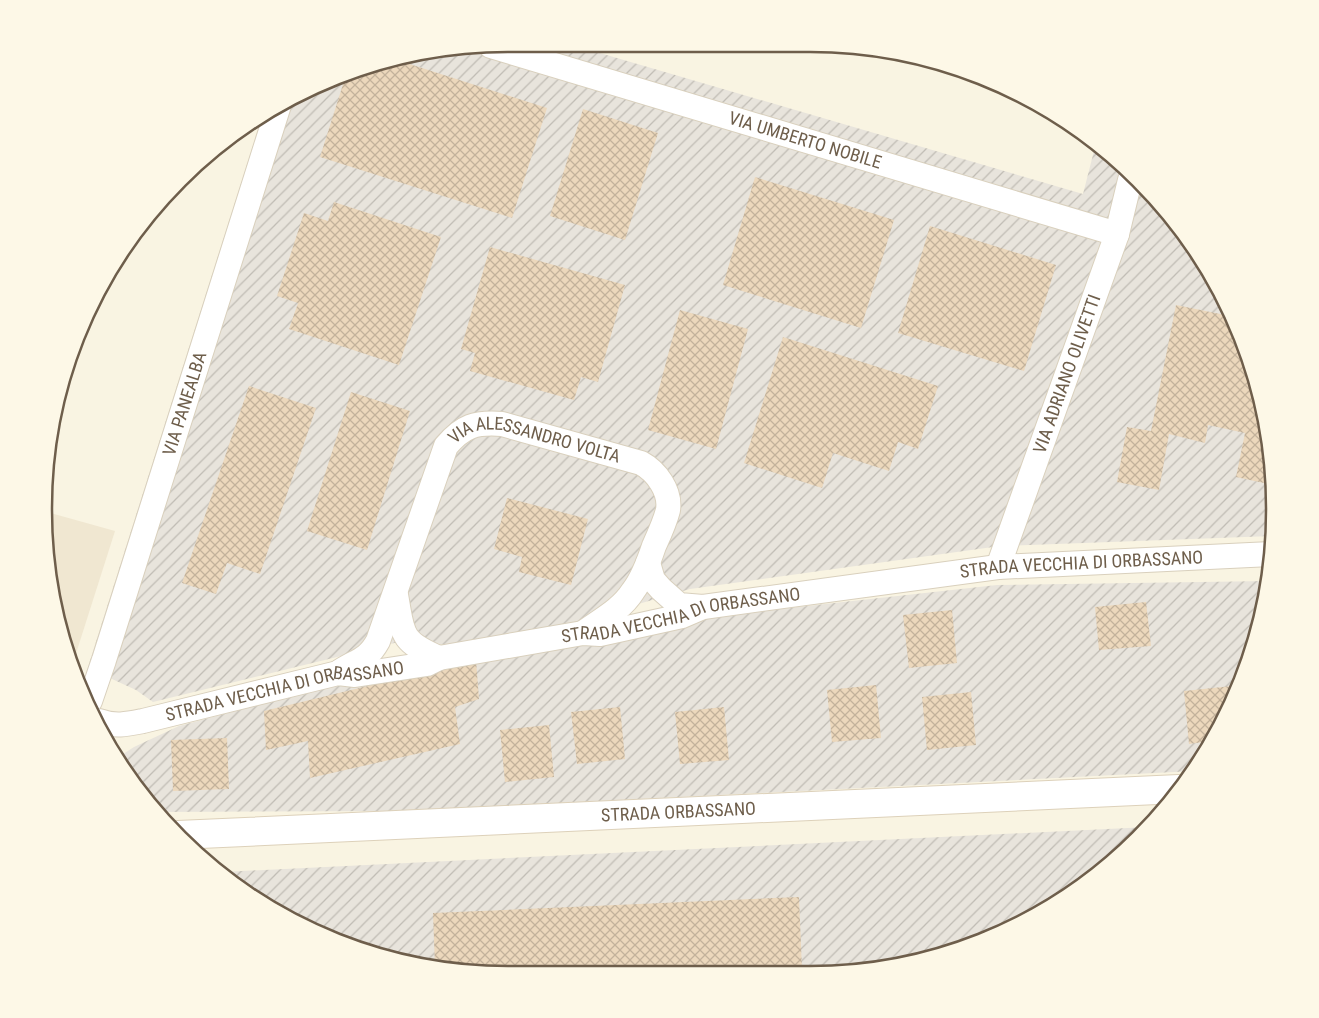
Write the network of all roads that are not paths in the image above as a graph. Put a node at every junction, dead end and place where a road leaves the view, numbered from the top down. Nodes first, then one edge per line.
1 (511, 52) edge
2 (275, 117) edge
3 (1129, 183) edge
4 (1117, 234) junction
5 (1264, 554) edge
6 (648, 562) junction
7 (998, 567) junction
8 (396, 595) junction
9 (703, 607) junction
10 (583, 633) junction
11 (439, 658) junction
12 (338, 672) junction
13 (92, 695) edge
14 (106, 723) edge
15 (1169, 790) edge
16 (189, 835) edge

1 - 4 street, VIA UMBERTO NOBILE
2 - 13 street, VIA PANEALBA
3 - 4 street, VIA ADRIANO OLIVETTI
4 - 7 street, VIA ADRIANO OLIVETTI
5 - 7 street, STRADA VECCHIA DI ORBASSANO
6 - 8 street, VIA ALESSANDRO VOLTA
6 - 9 street
6 - 10 street, VIA ALESSANDRO VOLTA
7 - 9 street, STRADA VECCHIA DI ORBASSANO
8 - 11 street, VIA ALESSANDRO VOLTA
8 - 12 street, VIA ALESSANDRO VOLTA
9 - 10 street, STRADA VECCHIA DI ORBASSANO
10 - 11 street, STRADA VECCHIA DI ORBASSANO
11 - 12 street, STRADA VECCHIA DI ORBASSANO
12 - 14 street, STRADA VECCHIA DI ORBASSANO
15 - 16 main road, STRADA ORBASSANO

